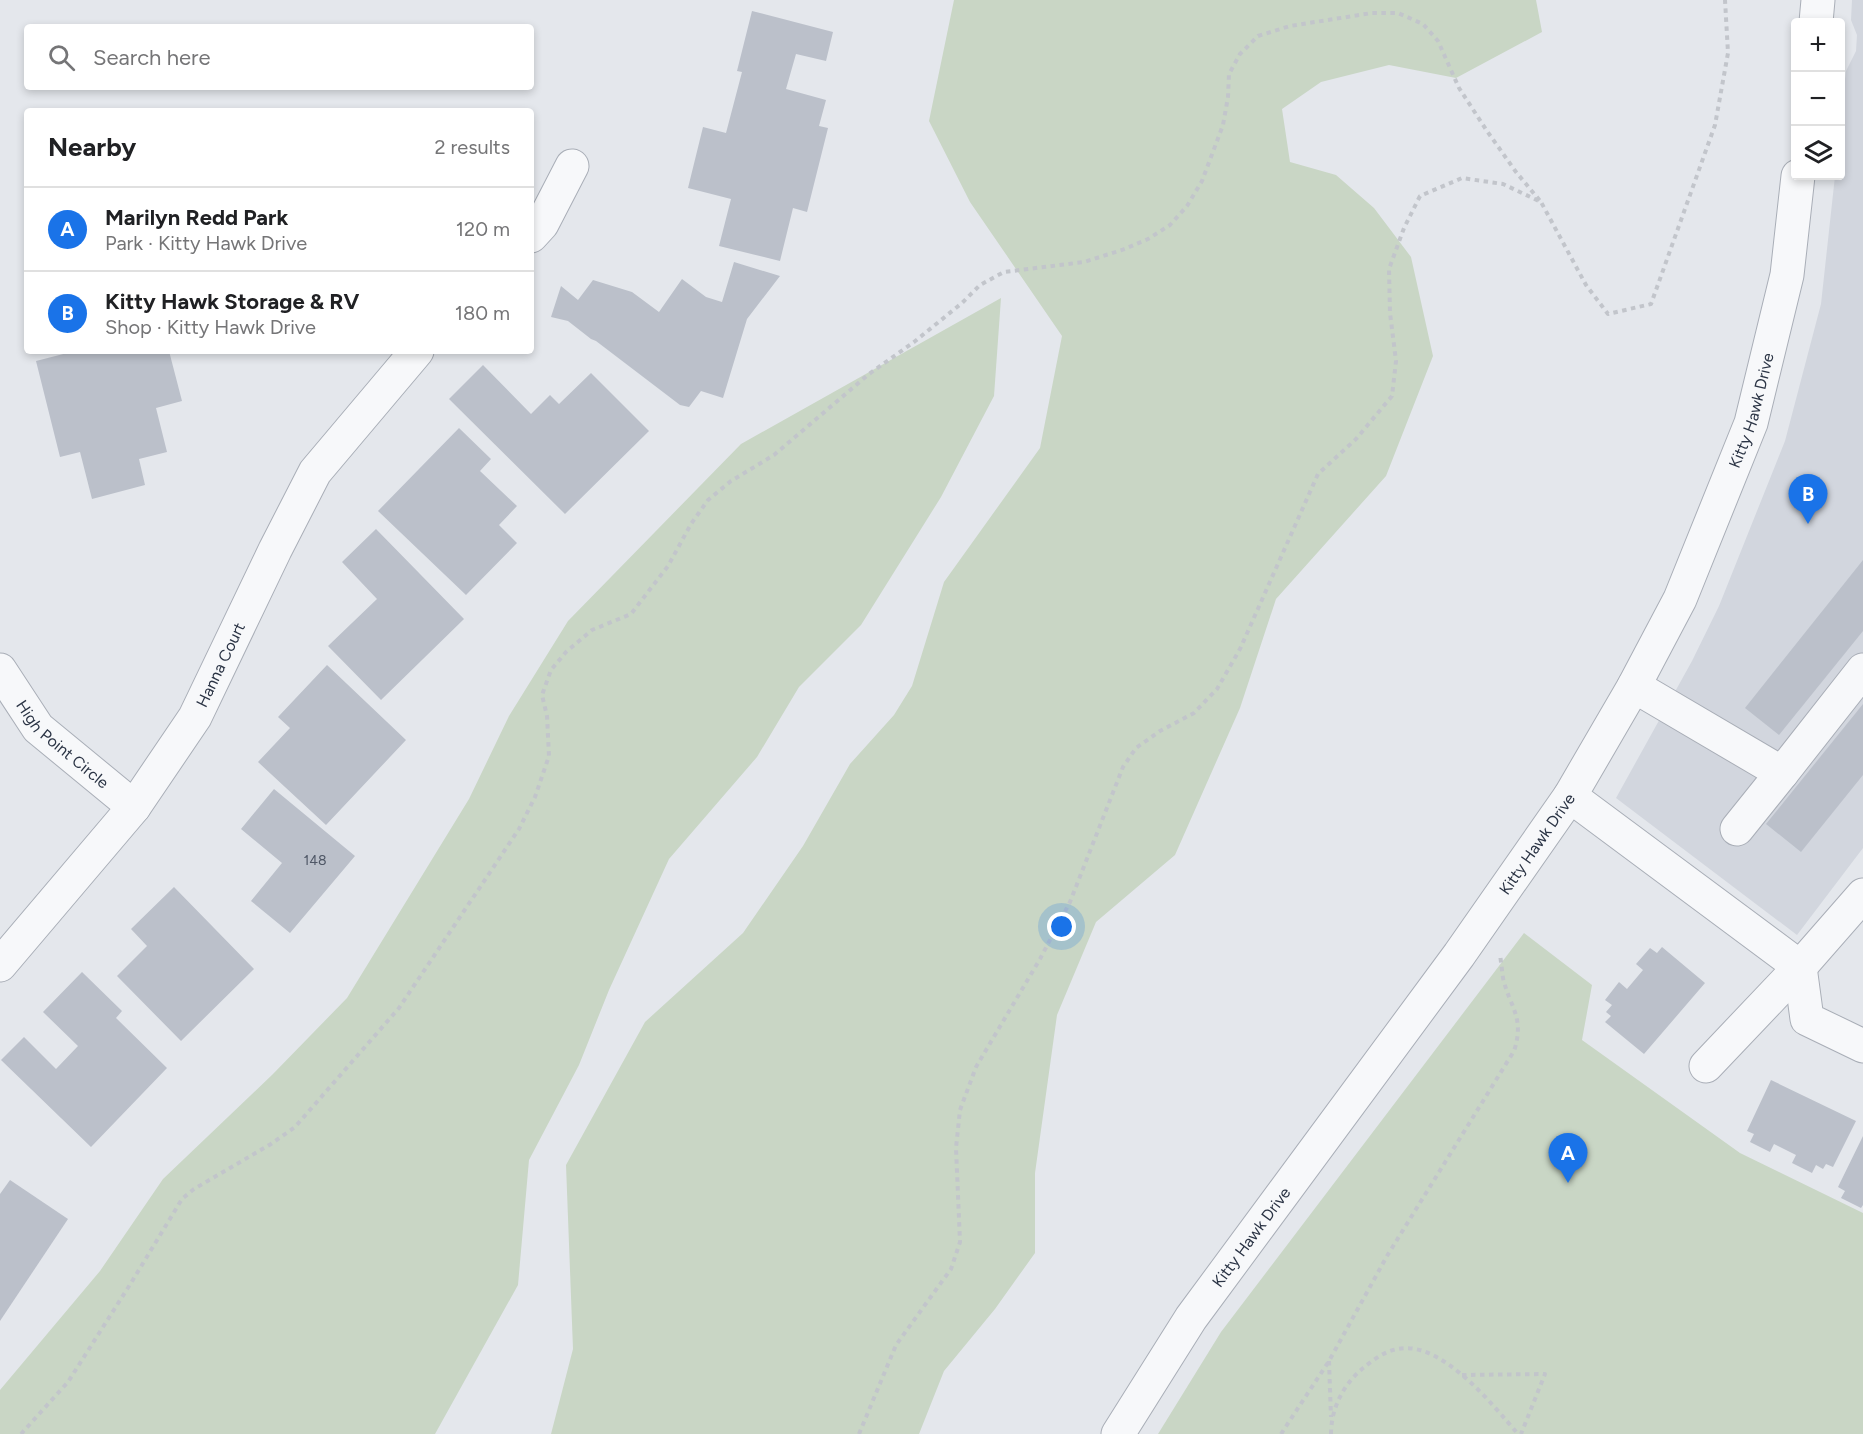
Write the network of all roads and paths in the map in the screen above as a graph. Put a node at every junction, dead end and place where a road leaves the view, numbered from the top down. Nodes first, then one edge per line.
1 (1725, 0) edge
2 (1818, 0) edge
3 (1816, 18) edge
4 (572, 166) dead end
5 (1798, 180) edge
6 (1541, 202) junction
7 (534, 233) edge
8 (414, 354) edge
9 (0, 670) edge
10 (1863, 670) edge
11 (1634, 686) junction
12 (1782, 773) junction
13 (1570, 796) junction
14 (134, 807) junction
15 (1737, 829) dead end
16 (1863, 895) edge
17 (1500, 953) dead end
18 (0, 965) edge
19 (1800, 967) junction
20 (1863, 1046) edge
21 (1706, 1066) dead end
22 (1329, 1361) junction
23 (1461, 1375) junction
24 (1331, 1419) junction
25 (21, 1434) edge
26 (859, 1434) edge
27 (1118, 1434) edge
28 (1281, 1434) edge
29 (1331, 1434) edge
30 (1520, 1434) edge

1 - 6 path
2 - 3 street
4 - 7 street
5 - 11 street, Kitty Hawk Drive
6 - 25 path
6 - 26 path
8 - 14 street, Hanna Court
9 - 14 street, High Point Circle
10 - 12 street
11 - 12 street
11 - 13 street, Kitty Hawk Drive
12 - 15 street
13 - 19 street
13 - 27 street, Kitty Hawk Drive
14 - 18 street, Hanna Court
16 - 19 street
17 - 22 path
19 - 20 street
19 - 21 street
22 - 24 path
22 - 28 path
23 - 24 path
23 - 30 path
23 - 30 path
24 - 29 path

